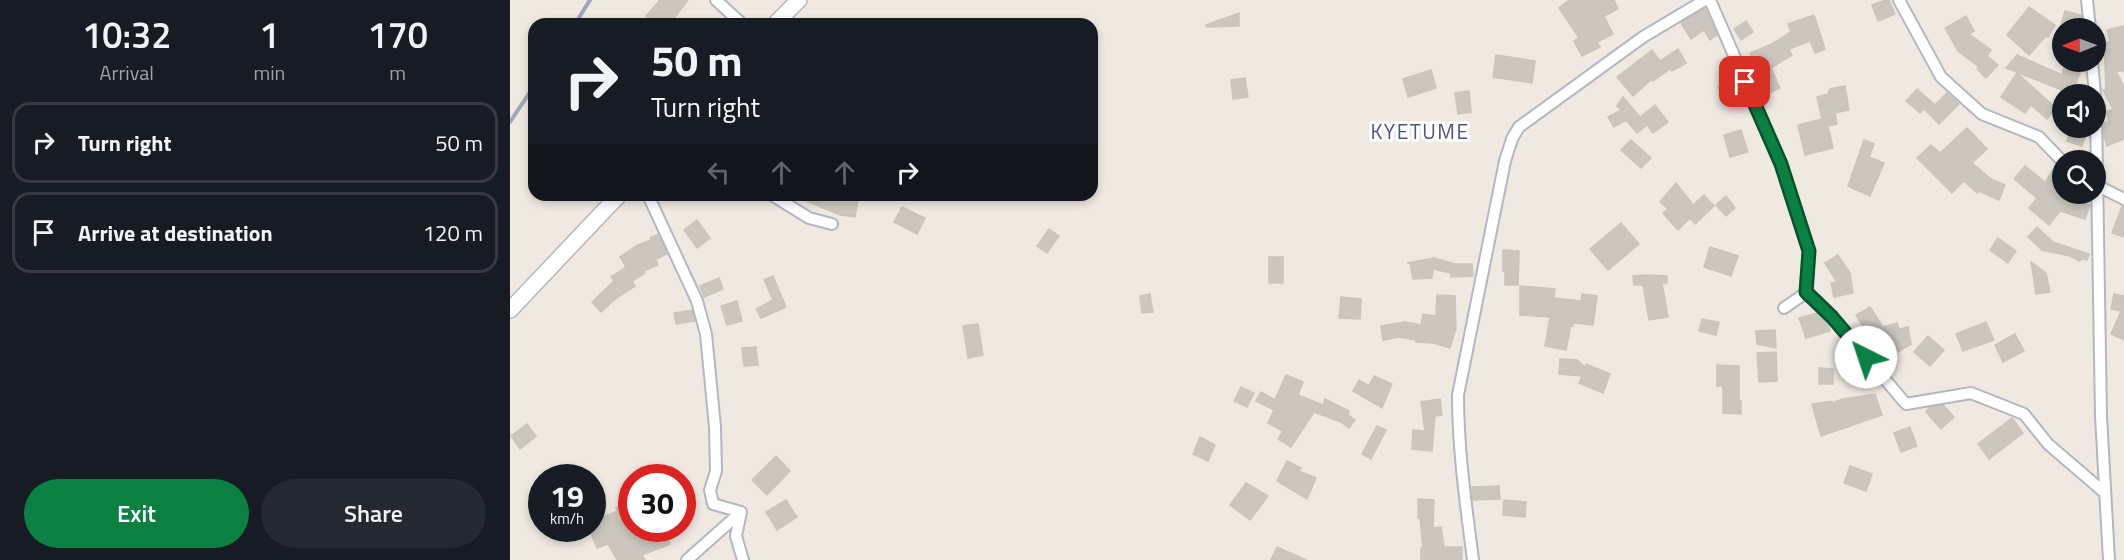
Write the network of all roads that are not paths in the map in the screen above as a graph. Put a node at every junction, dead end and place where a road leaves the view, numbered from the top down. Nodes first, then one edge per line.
1 (716, 0) edge
2 (799, 0) edge
3 (1707, 0) edge
4 (1899, 0) edge
5 (2087, 0) edge
6 (736, 18) edge
7 (781, 18) edge
8 (2089, 18) edge
9 (2052, 151) edge
10 (2106, 190) edge
11 (2124, 199) edge
12 (613, 201) edge
13 (651, 201) edge
14 (782, 201) edge
15 (2096, 204) edge
16 (832, 224) dead end
17 (1806, 292) junction
18 (1784, 309) dead end
19 (510, 310) edge
20 (2105, 493) junction
21 (741, 512) junction
22 (687, 560) edge
23 (743, 560) edge
24 (1473, 560) edge
25 (2109, 560) edge

1 - 6 street
2 - 7 main road
3 - 17 street
3 - 24 street
4 - 9 street
5 - 8 street
10 - 11 street
12 - 19 main road
13 - 21 street
14 - 16 street
15 - 20 street
17 - 18 street
17 - 20 street
20 - 25 street
21 - 22 street
21 - 23 street

